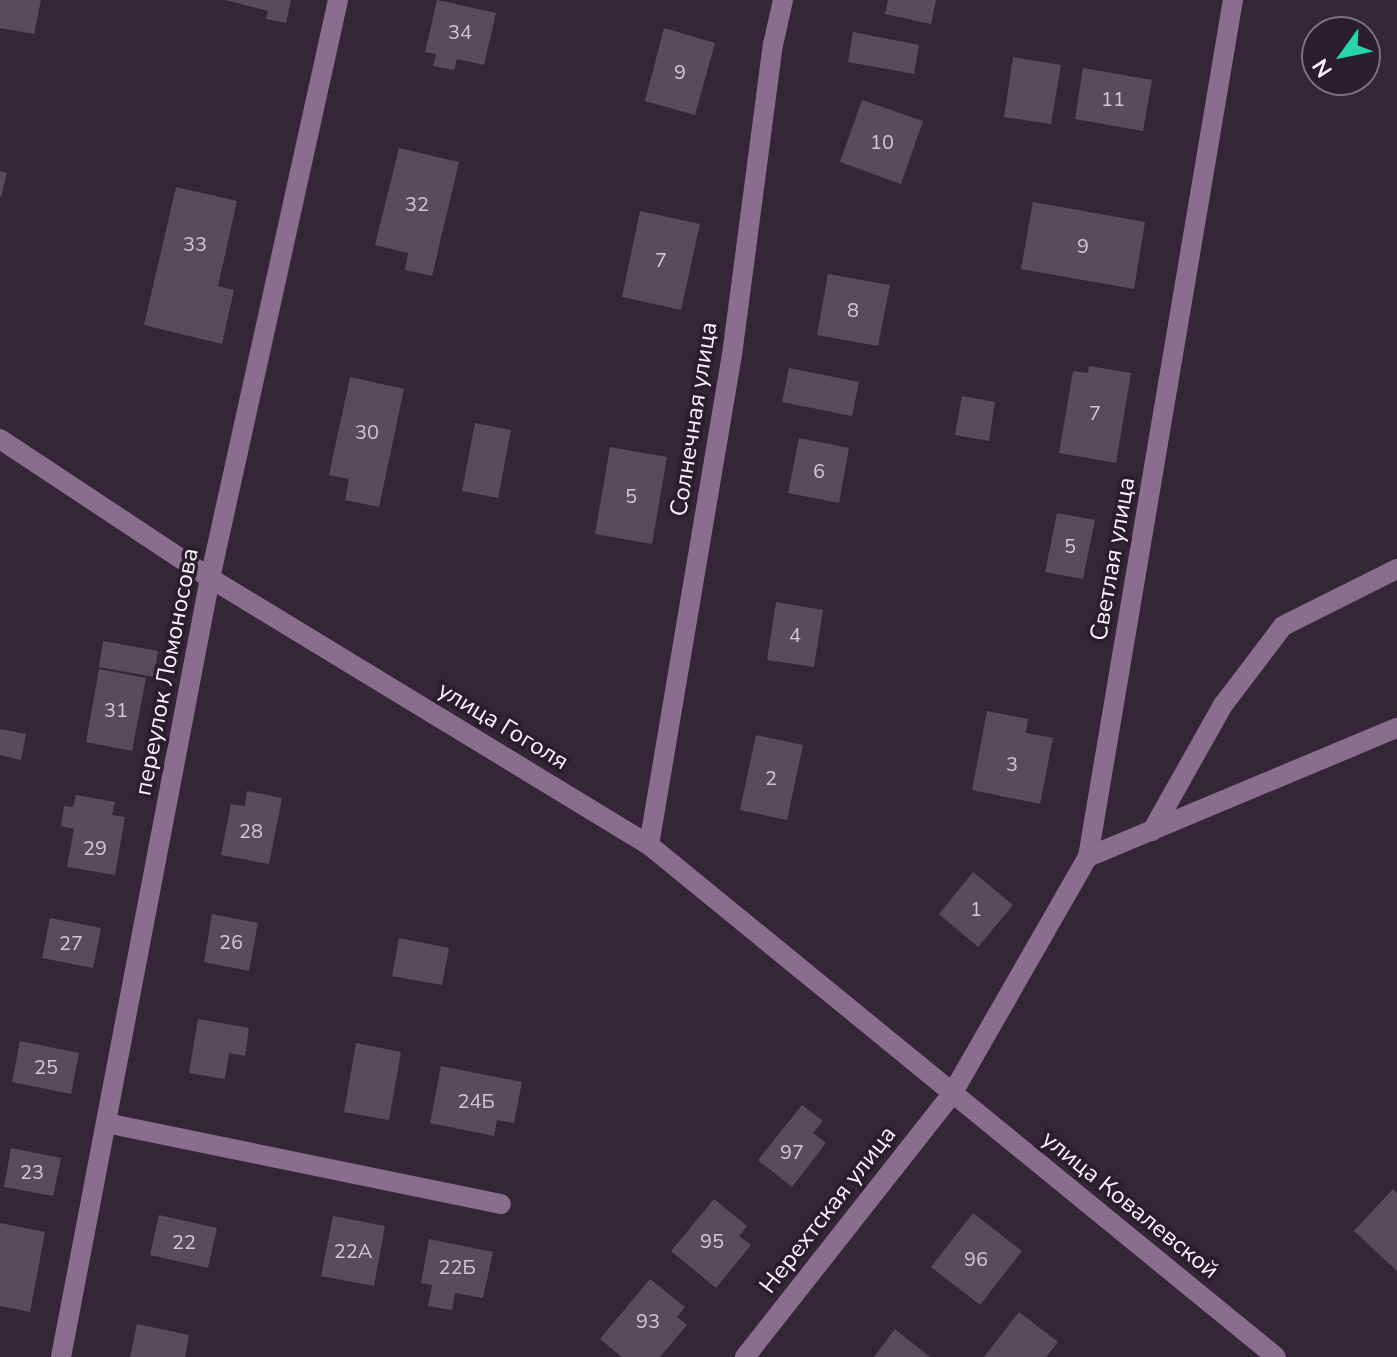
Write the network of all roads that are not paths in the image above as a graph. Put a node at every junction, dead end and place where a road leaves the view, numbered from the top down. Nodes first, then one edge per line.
1 (338, 0) edge
2 (783, 0) edge
3 (1233, 0) edge
4 (0, 439) edge
5 (1397, 569) edge
6 (210, 578) junction
7 (1397, 728) edge
8 (1152, 831) junction
9 (649, 845) junction
10 (1088, 857) junction
11 (952, 1094) junction
12 (106, 1123) junction
13 (501, 1204) dead end
14 (61, 1357) edge
15 (745, 1357) edge
16 (1276, 1357) edge

1 - 6 street, переулок Ломоносова
2 - 9 street, Солнечная улица
3 - 10 street, Светлая улица
4 - 6 street, улица Гоголя
5 - 8 street
6 - 9 street, улица Гоголя
6 - 12 street, переулок Ломоносова
7 - 8 street
8 - 10 street
9 - 11 street, улица Гоголя
10 - 11 street, Светлая улица
11 - 15 street, Нерехтская улица
11 - 16 street, улица Ковалевской
12 - 13 street
12 - 14 street, переулок Ломоносова

